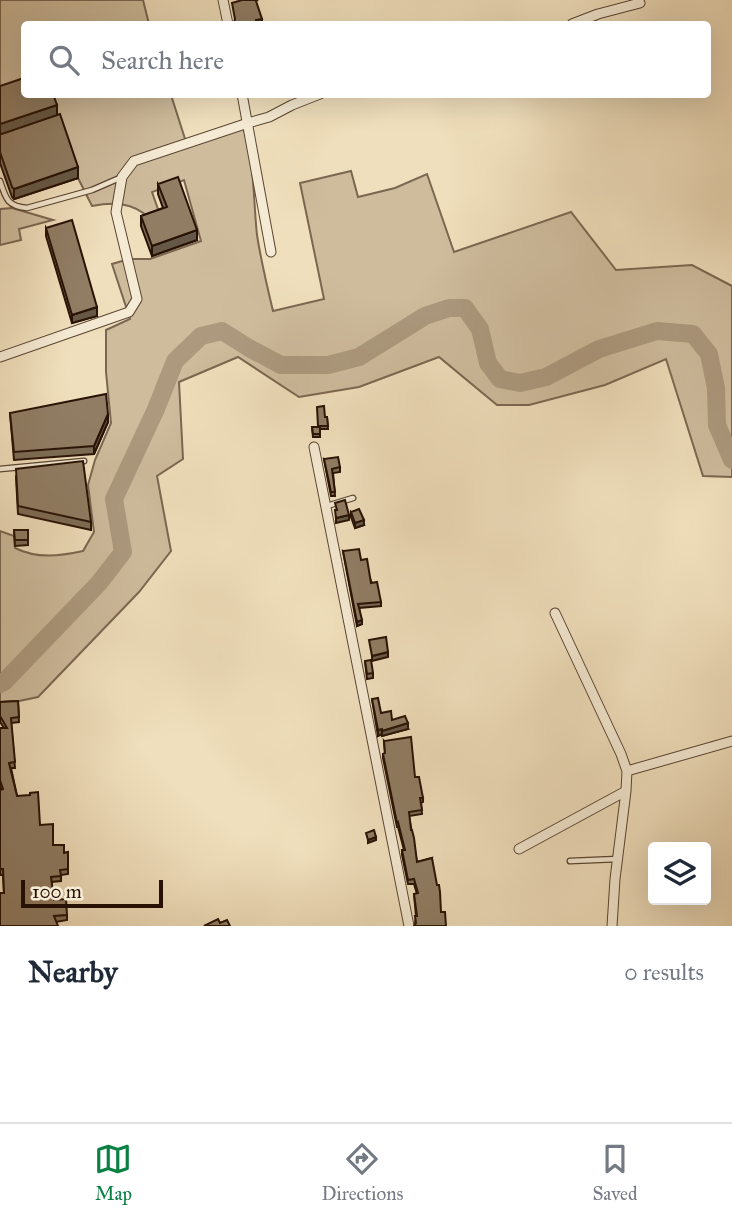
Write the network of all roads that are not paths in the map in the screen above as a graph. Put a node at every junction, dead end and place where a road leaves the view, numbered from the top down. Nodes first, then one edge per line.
1 (223, 0) edge
2 (640, 3) dead end
3 (227, 21) edge
4 (580, 21) edge
5 (243, 98) edge
6 (310, 98) edge
7 (248, 122) junction
8 (122, 177) junction
9 (0, 181) edge
10 (271, 252) dead end
11 (0, 357) edge
12 (314, 447) dead end
13 (84, 461) edge
14 (0, 469) edge
15 (353, 498) dead end
16 (326, 507) junction
17 (555, 613) dead end
18 (732, 741) edge
19 (627, 771) junction
20 (626, 791) junction
21 (519, 849) dead end
22 (618, 859) junction
23 (570, 861) dead end
24 (409, 926) edge
25 (612, 926) edge

1 - 3 street
2 - 4 street
5 - 7 street
6 - 7 street
7 - 8 street
7 - 10 street
8 - 9 lane
8 - 11 street
12 - 16 street
13 - 14 lane
15 - 16 lane
16 - 24 street
17 - 19 street
18 - 19 street
19 - 20 street
20 - 21 street
20 - 22 street
22 - 23 lane
22 - 25 street

